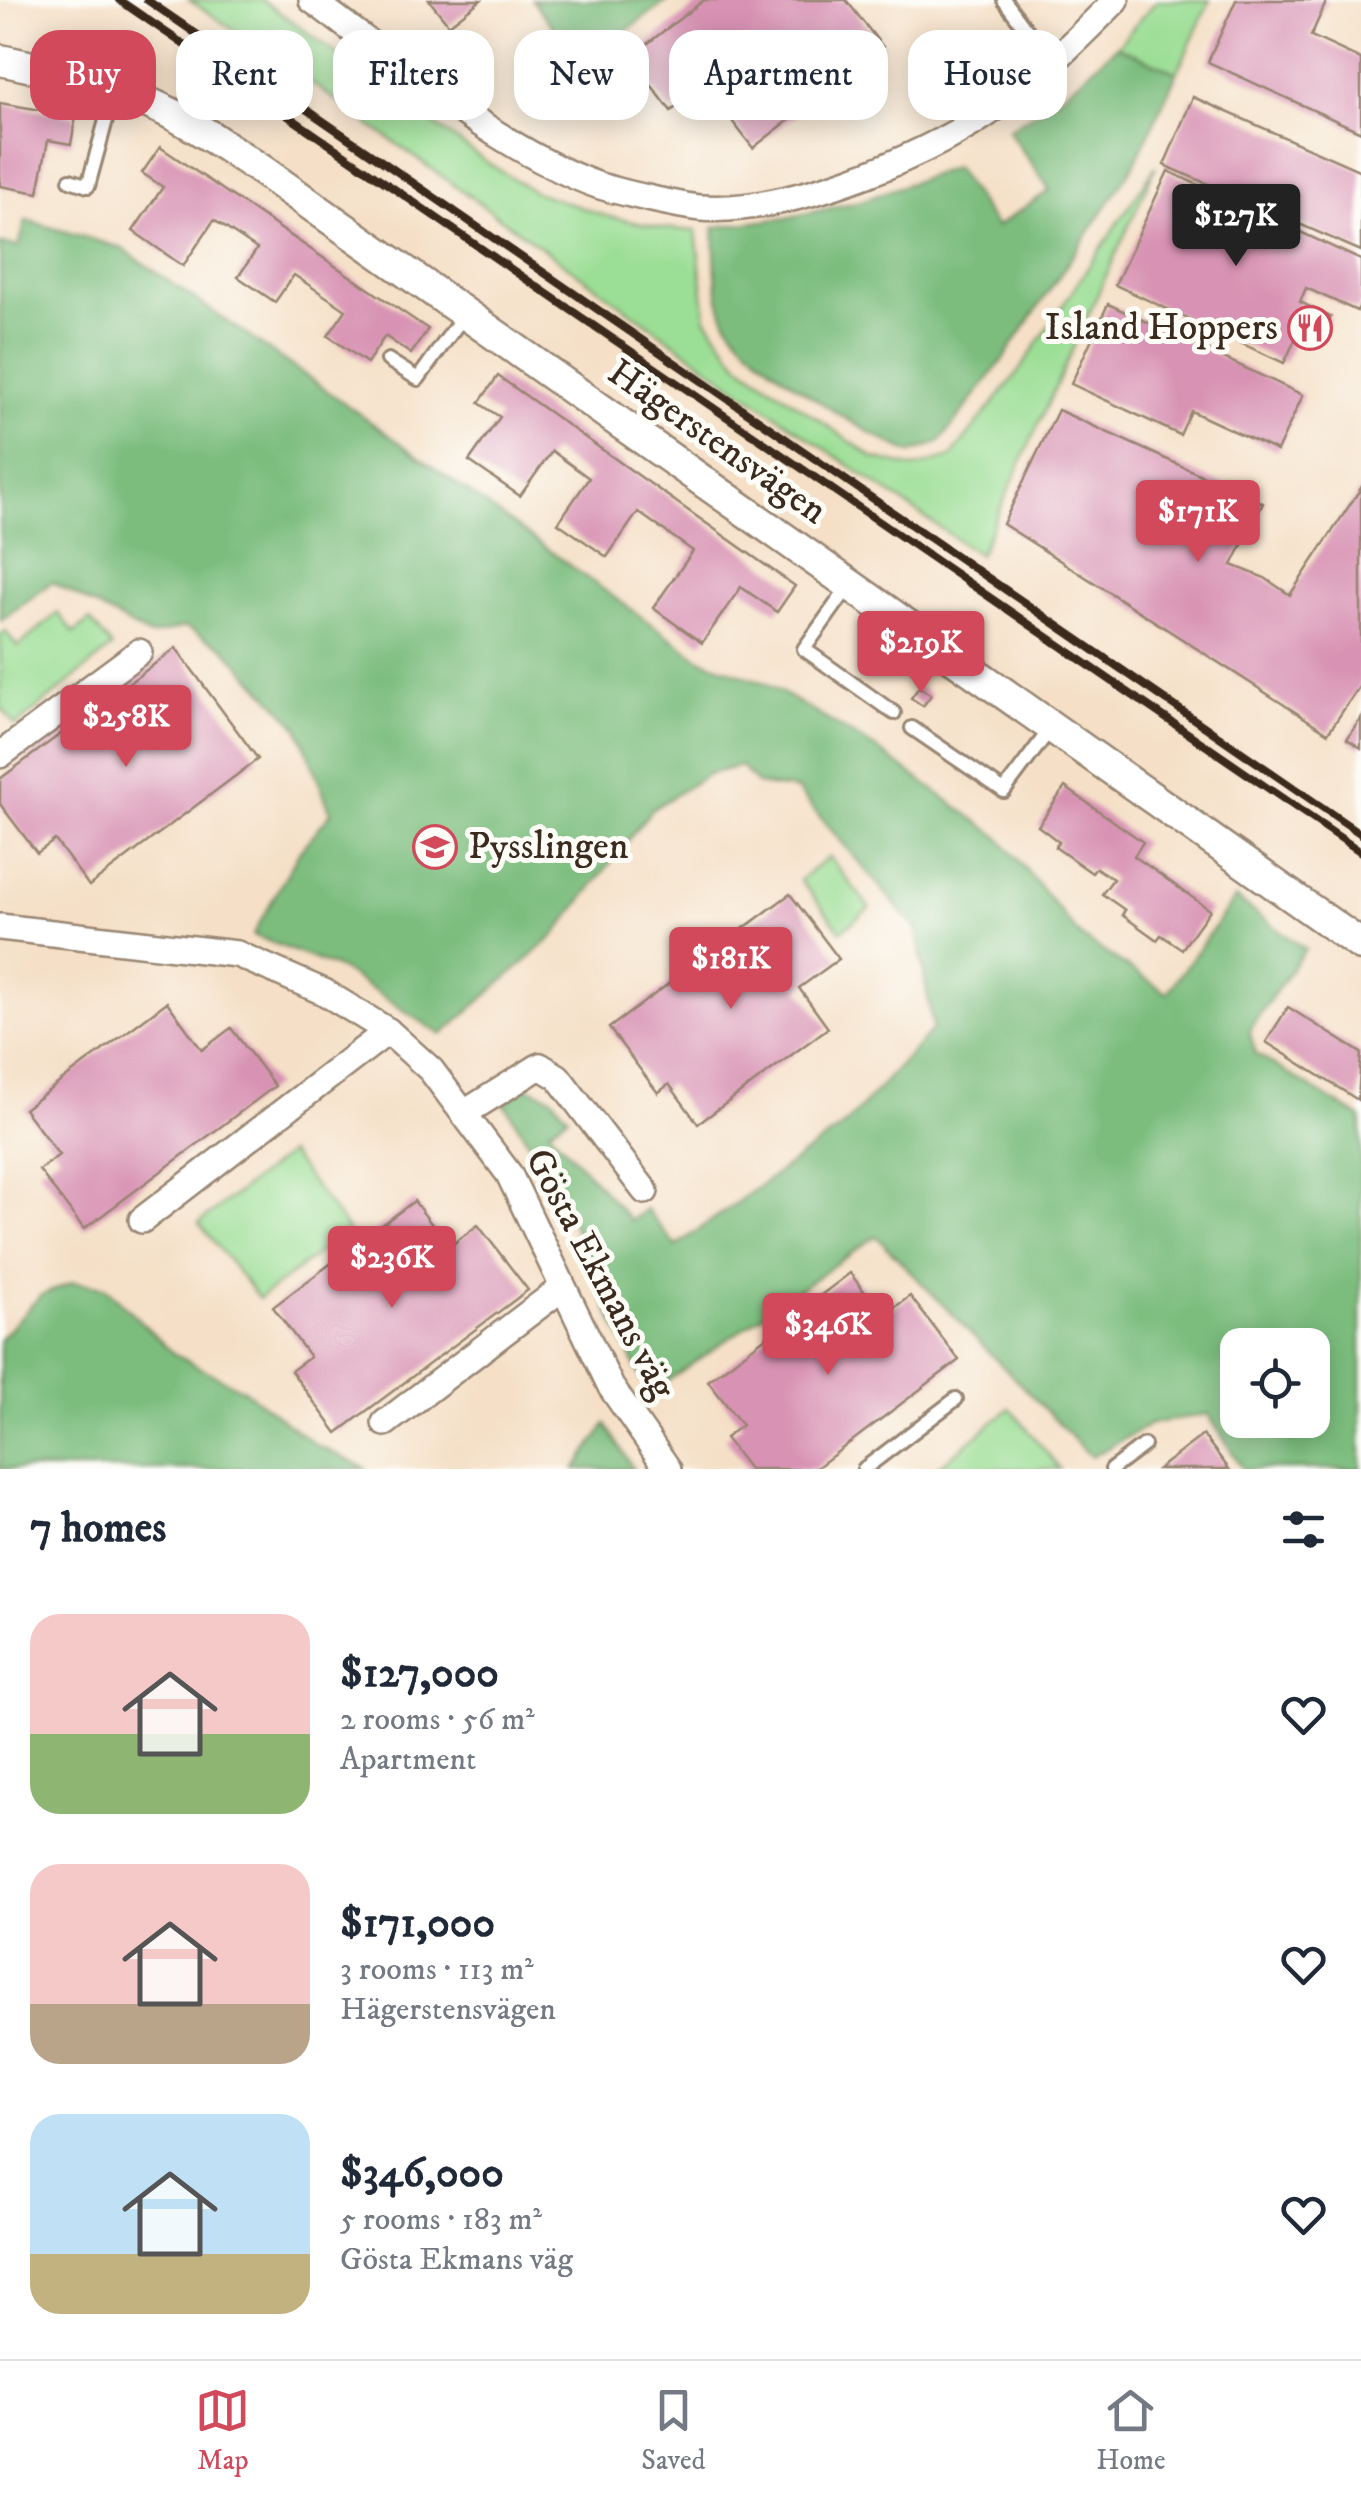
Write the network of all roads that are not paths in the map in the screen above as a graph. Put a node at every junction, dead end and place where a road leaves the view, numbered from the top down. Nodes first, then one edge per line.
1 (312, 0) edge
2 (1004, 0) edge
3 (1116, 0) edge
4 (1026, 30) edge
5 (1067, 49) edge
6 (0, 60) edge
7 (30, 66) edge
8 (156, 106) edge
9 (106, 120) edge
10 (976, 120) edge
11 (70, 180) dead end
12 (465, 313) junction
13 (388, 360) dead end
14 (850, 585) junction
15 (139, 652) dead end
16 (894, 713) dead end
17 (1052, 726) junction
18 (912, 728) dead end
19 (0, 755) edge
20 (0, 927) edge
21 (1361, 944) edge
22 (388, 1031) junction
23 (466, 1112) junction
24 (645, 1191) dead end
25 (142, 1220) dead end
26 (562, 1288) junction
27 (956, 1399) dead end
28 (385, 1423) dead end
29 (1144, 1445) dead end
30 (668, 1469) edge
31 (864, 1469) edge
32 (1112, 1469) edge

1 - 10 street
2 - 4 lane
3 - 5 street
6 - 7 street, Hägerstensvägen
8 - 12 street, Hägerstensvägen
9 - 11 lane
12 - 13 lane
12 - 14 street, Hägerstensvägen
14 - 16 lane
14 - 17 street, Hägerstensvägen
15 - 19 street
17 - 18 lane
17 - 21 street, Hägerstensvägen
20 - 22 street, Gösta Ekmans väg
22 - 23 street, Gösta Ekmans väg
22 - 25 street
23 - 24 street, Gösta Ekmans väg
23 - 26 street, Gösta Ekmans väg
26 - 28 street
26 - 30 street, Gösta Ekmans väg
27 - 31 lane
29 - 32 lane

